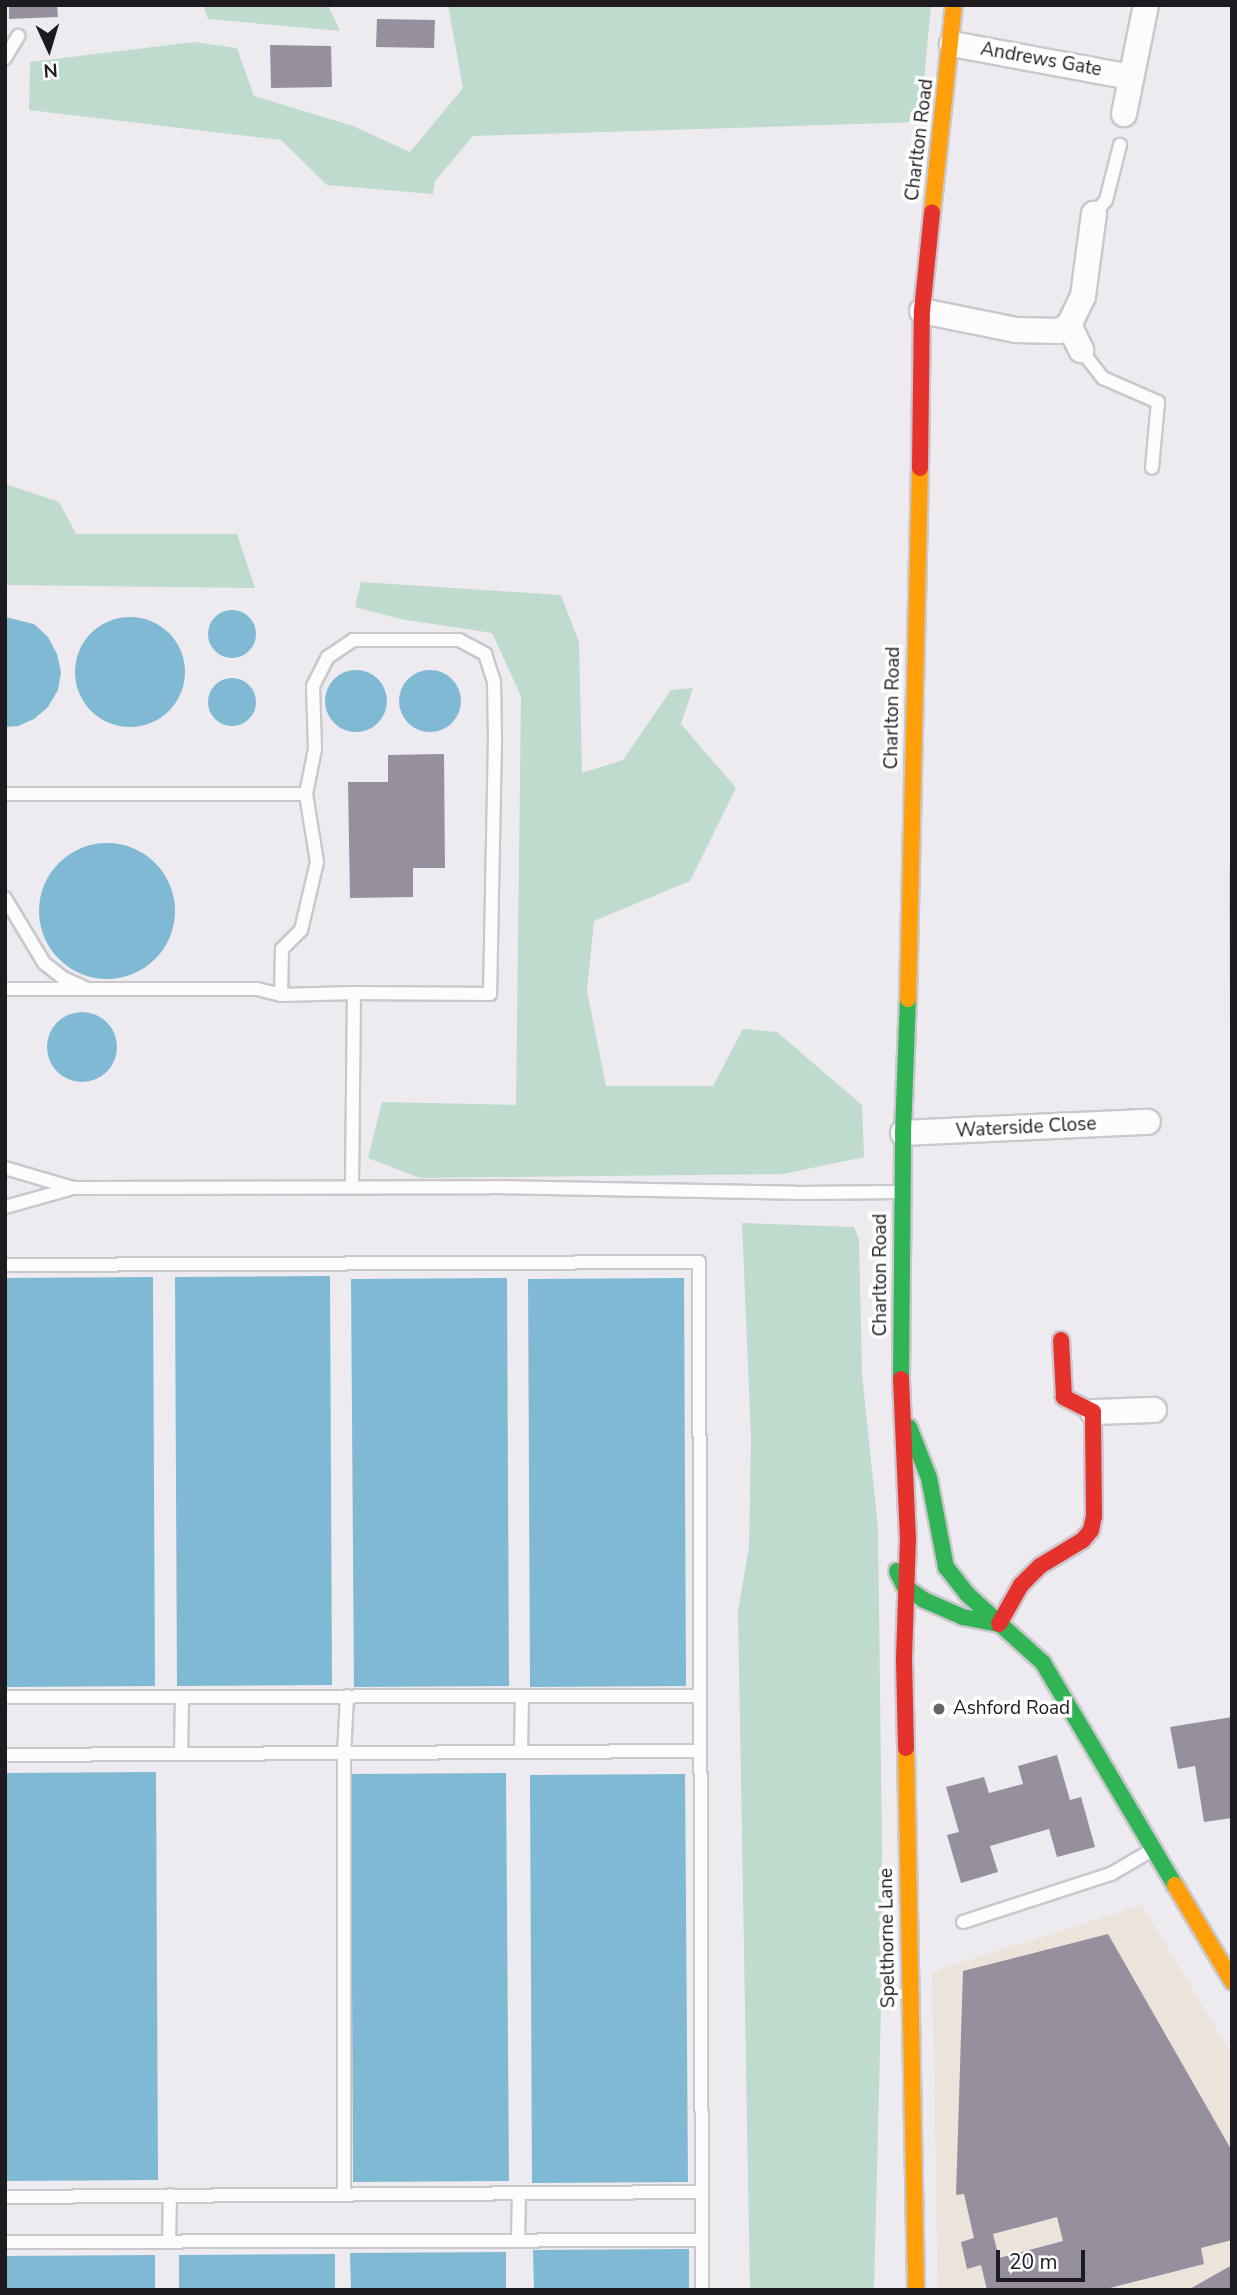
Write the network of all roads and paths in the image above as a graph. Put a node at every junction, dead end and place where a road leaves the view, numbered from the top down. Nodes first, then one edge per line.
1 (954, 5) edge
2 (1146, 5) edge
3 (18, 36) dead end
4 (952, 44) junction
5 (5, 58) edge
6 (1130, 77) junction
7 (1124, 114) dead end
8 (1120, 145) dead end
9 (1094, 214) joint
10 (922, 311) junction
11 (1069, 325) junction
12 (1081, 349) joint
13 (1152, 468) dead end
14 (5, 794) edge
15 (306, 794) junction
16 (5, 898) edge
17 (5, 989) edge
18 (89, 989) junction
19 (354, 993) junction
20 (281, 995) junction
21 (1148, 1122) dead end
22 (903, 1133) junction
23 (5, 1168) edge
24 (352, 1187) junction
25 (73, 1188) junction
26 (903, 1192) junction
27 (5, 1208) edge
28 (5, 1265) edge
29 (1061, 1340) dead end
30 (1154, 1410) dead end
31 (901, 1412) junction
32 (1093, 1412) junction
33 (887, 1468) dead end
34 (890, 1552) dead end
35 (904, 1586) junction
36 (999, 1624) junction
37 (347, 1696) junction
38 (522, 1696) junction
39 (699, 1696) junction
40 (5, 1697) edge
41 (182, 1697) junction
42 (699, 1751) junction
43 (521, 1752) junction
44 (181, 1754) junction
45 (5, 1755) edge
46 (344, 1755) junction
47 (1155, 1848) junction
48 (963, 1922) dead end
49 (1232, 1981) edge
50 (701, 2192) junction
51 (519, 2193) junction
52 (344, 2194) junction
53 (170, 2195) junction
54 (5, 2197) edge
55 (519, 2240) junction
56 (701, 2240) junction
57 (5, 2242) edge
58 (169, 2242) junction
59 (702, 2290) edge
60 (916, 2290) edge

1 - 4 street, Charlton Road
2 - 6 street
3 - 5 lane
4 - 6 street, Andrews Gate
4 - 10 street, Charlton Road
6 - 7 street
8 - 9 lane
9 - 11 street
10 - 11 street
10 - 22 street, Charlton Road
11 - 12 street
12 - 13 lane
14 - 15 lane
15 - 19 lane
15 - 20 lane
16 - 18 lane
17 - 18 lane
18 - 20 lane
19 - 20 lane
19 - 24 lane
21 - 22 street, Waterside Close
22 - 26 street, Charlton Road
23 - 25 lane
24 - 25 lane
24 - 26 lane
25 - 27 lane
26 - 31 street, Charlton Road
28 - 39 lane
29 - 32 street
30 - 32 street
31 - 33 street, Charlton Road
31 - 35 street, Charlton Road
31 - 36 street
32 - 36 street
34 - 35 street
35 - 36 street
35 - 60 street, Spelthorne Lane
36 - 47 street
37 - 38 lane
37 - 41 lane
37 - 46 lane
38 - 39 lane
38 - 43 lane
39 - 42 lane
40 - 41 lane
41 - 44 lane
42 - 43 lane
42 - 50 lane
43 - 46 lane
44 - 45 lane
44 - 46 lane
46 - 52 lane
47 - 48 lane
47 - 49 street
50 - 51 lane
50 - 56 lane
51 - 52 lane
51 - 55 lane
52 - 53 lane
53 - 54 lane
53 - 58 lane
55 - 56 lane
55 - 58 lane
56 - 59 lane
57 - 58 lane

